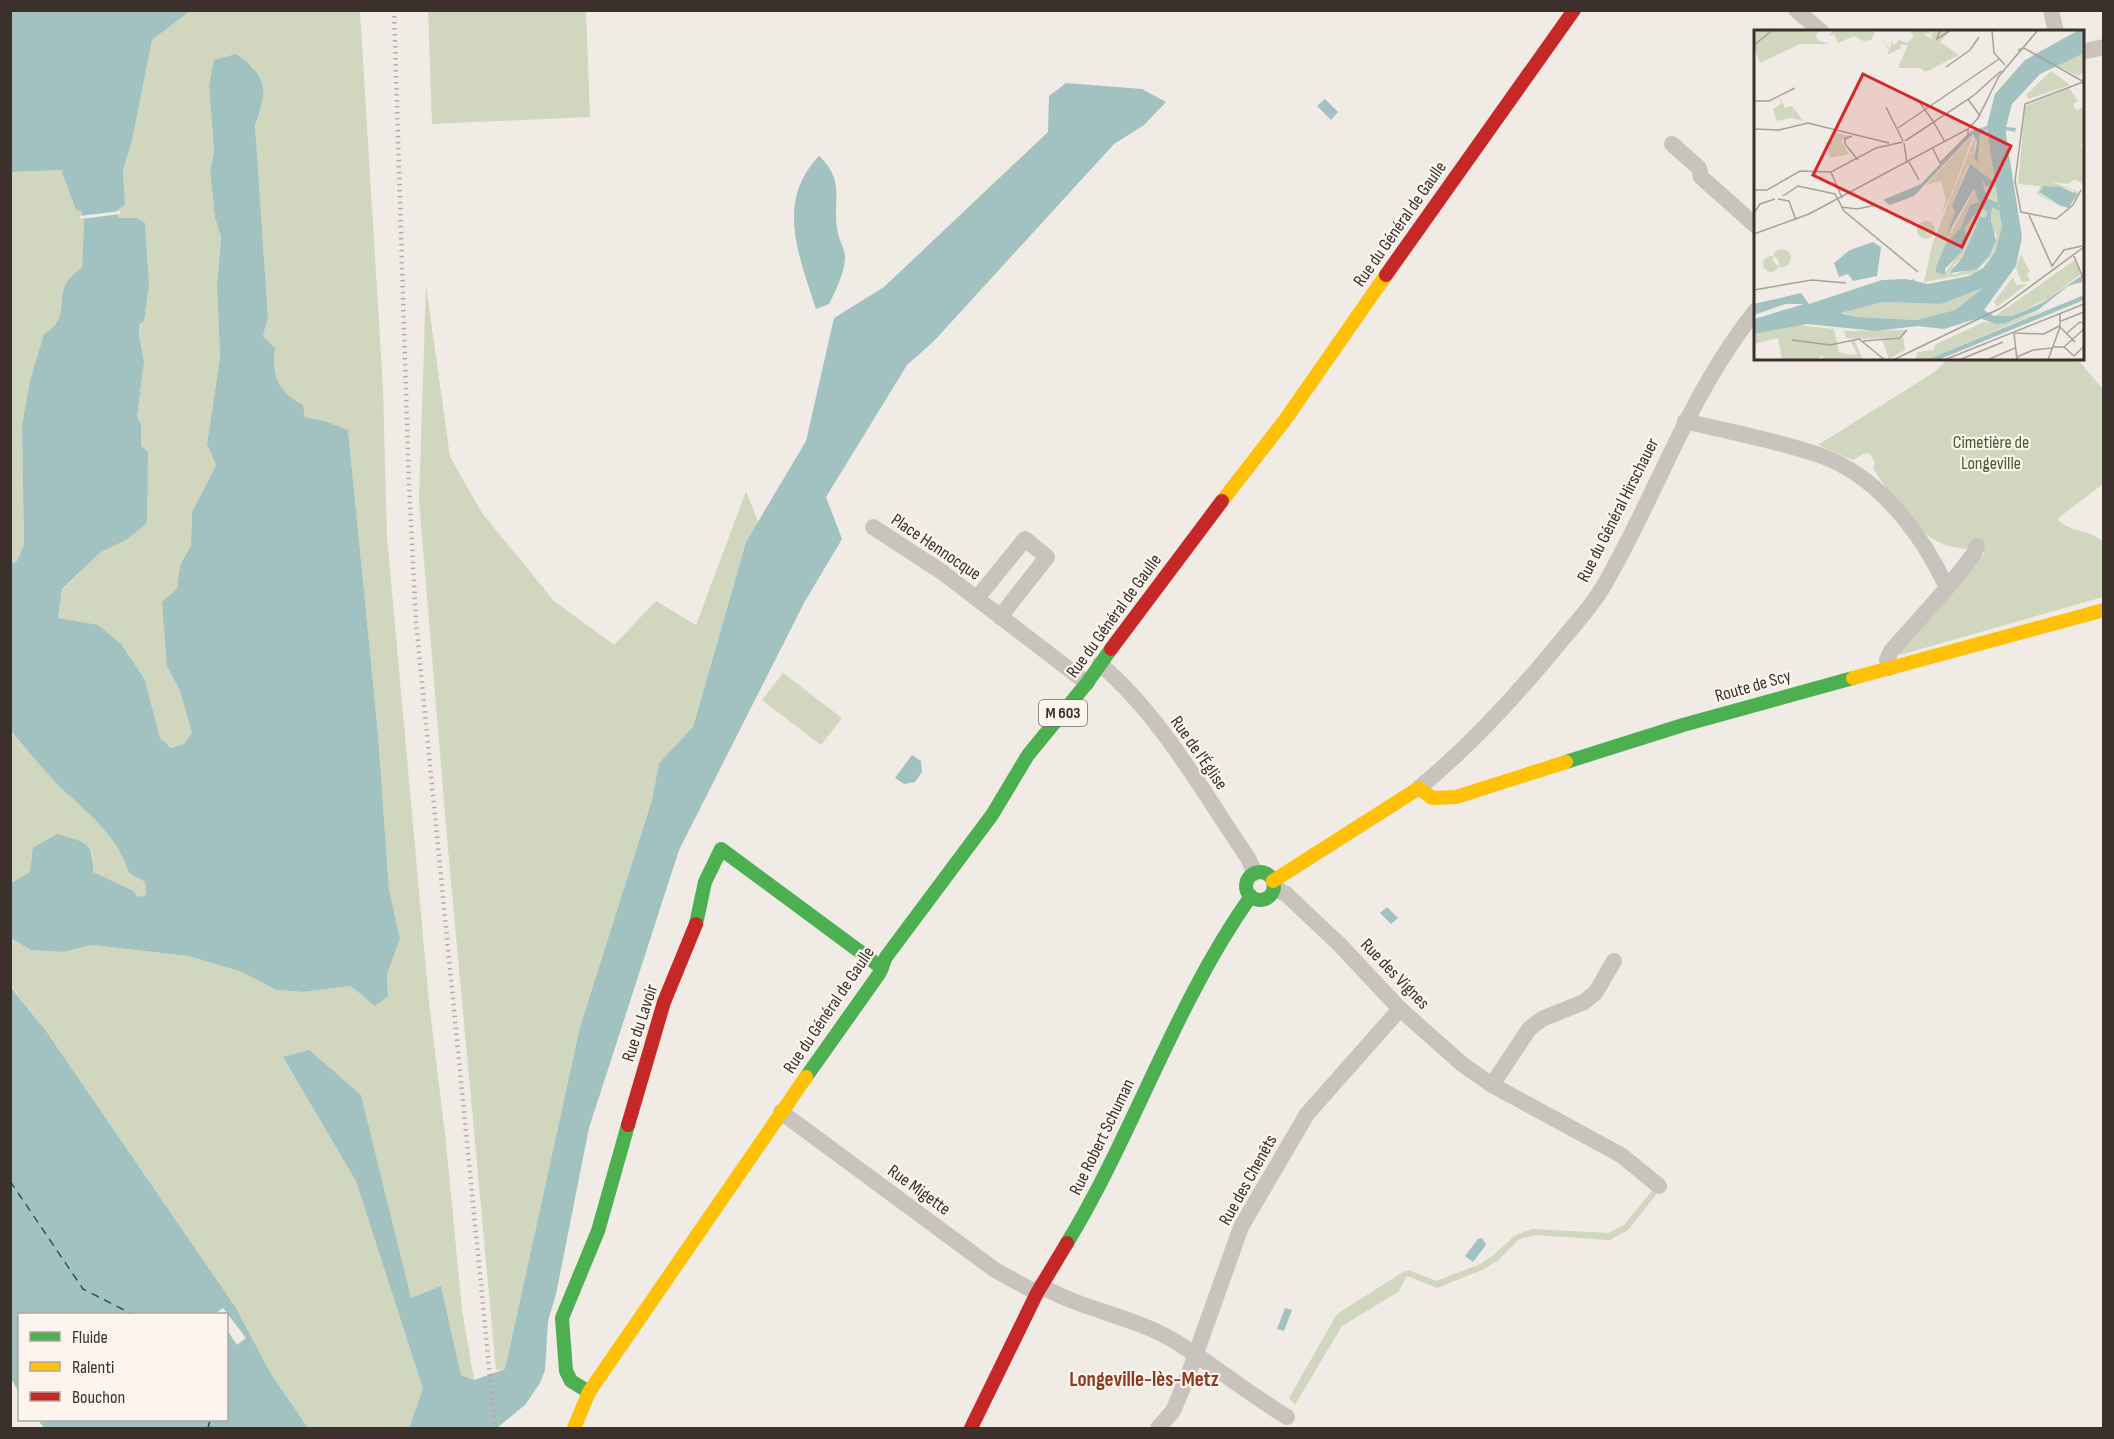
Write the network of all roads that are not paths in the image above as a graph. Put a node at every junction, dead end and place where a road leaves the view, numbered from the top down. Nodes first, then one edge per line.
1 (1574, 10) edge
2 (1796, 10) edge
3 (2051, 10) edge
4 (1820, 30) edge
5 (2056, 30) edge
6 (2103, 47) edge
7 (2084, 52) edge
8 (1672, 144) dead end
9 (1754, 225) edge
10 (1754, 311) edge
11 (1685, 421) junction
12 (873, 527) dead end
13 (1977, 546) dead end
14 (1947, 588) junction
15 (977, 598) junction
16 (2103, 610) edge
17 (1000, 617) junction
18 (1100, 664) junction
19 (1889, 668) junction
20 (1087, 683) junction
21 (1419, 788) junction
22 (1255, 873) junction
23 (1273, 884) junction
24 (1251, 896) junction
25 (1614, 961) dead end
26 (882, 968) junction
27 (1400, 1009) junction
28 (1492, 1085) junction
29 (781, 1112) junction
30 (1659, 1186) dead end
31 (1039, 1289) junction
32 (1195, 1356) junction
33 (590, 1392) junction
34 (1287, 1418) dead end
35 (574, 1428) edge
36 (972, 1428) edge
37 (1158, 1428) edge

1 - 18 street, Rue du Général de Gaulle / M 603
2 - 4 street
3 - 5 street
6 - 7 street
8 - 9 street
10 - 11 street, Rue du Général Hirschauer
11 - 14 street
11 - 21 street, Rue du Général Hirschauer
12 - 15 street, Place Hennocque
13 - 14 street
14 - 19 street
15 - 17 street, Place Hennocque
15 - 17 street, Place Hennocque
16 - 19 street, Route de Scy
17 - 20 street, Place Hennocque
18 - 20 street, Rue du Général de Gaulle / M 603
18 - 22 street, Rue de l'Église
19 - 21 street, Route de Scy
20 - 26 street, Rue du Général de Gaulle / M 603
21 - 23 street
22 - 23 street
22 - 24 street
23 - 24 street
23 - 27 street, Rue des Vignes
24 - 31 street, Rue Robert Schuman
25 - 28 street
26 - 29 street, Rue du Général de Gaulle / M 603
26 - 33 street, Rue du Lavoir
27 - 28 street, Rue des Vignes
27 - 32 street, Rue des Chenêts
28 - 30 street, Rue des Vignes
29 - 31 street, Rue Migette
29 - 33 street, Rue du Général de Gaulle / M 603
31 - 32 street, Rue Migette
31 - 36 street, Rue Robert Schuman
32 - 34 street, Rue Migette
32 - 37 street, Rue des Chenêts
33 - 35 street, Rue du Général de Gaulle / M 603

